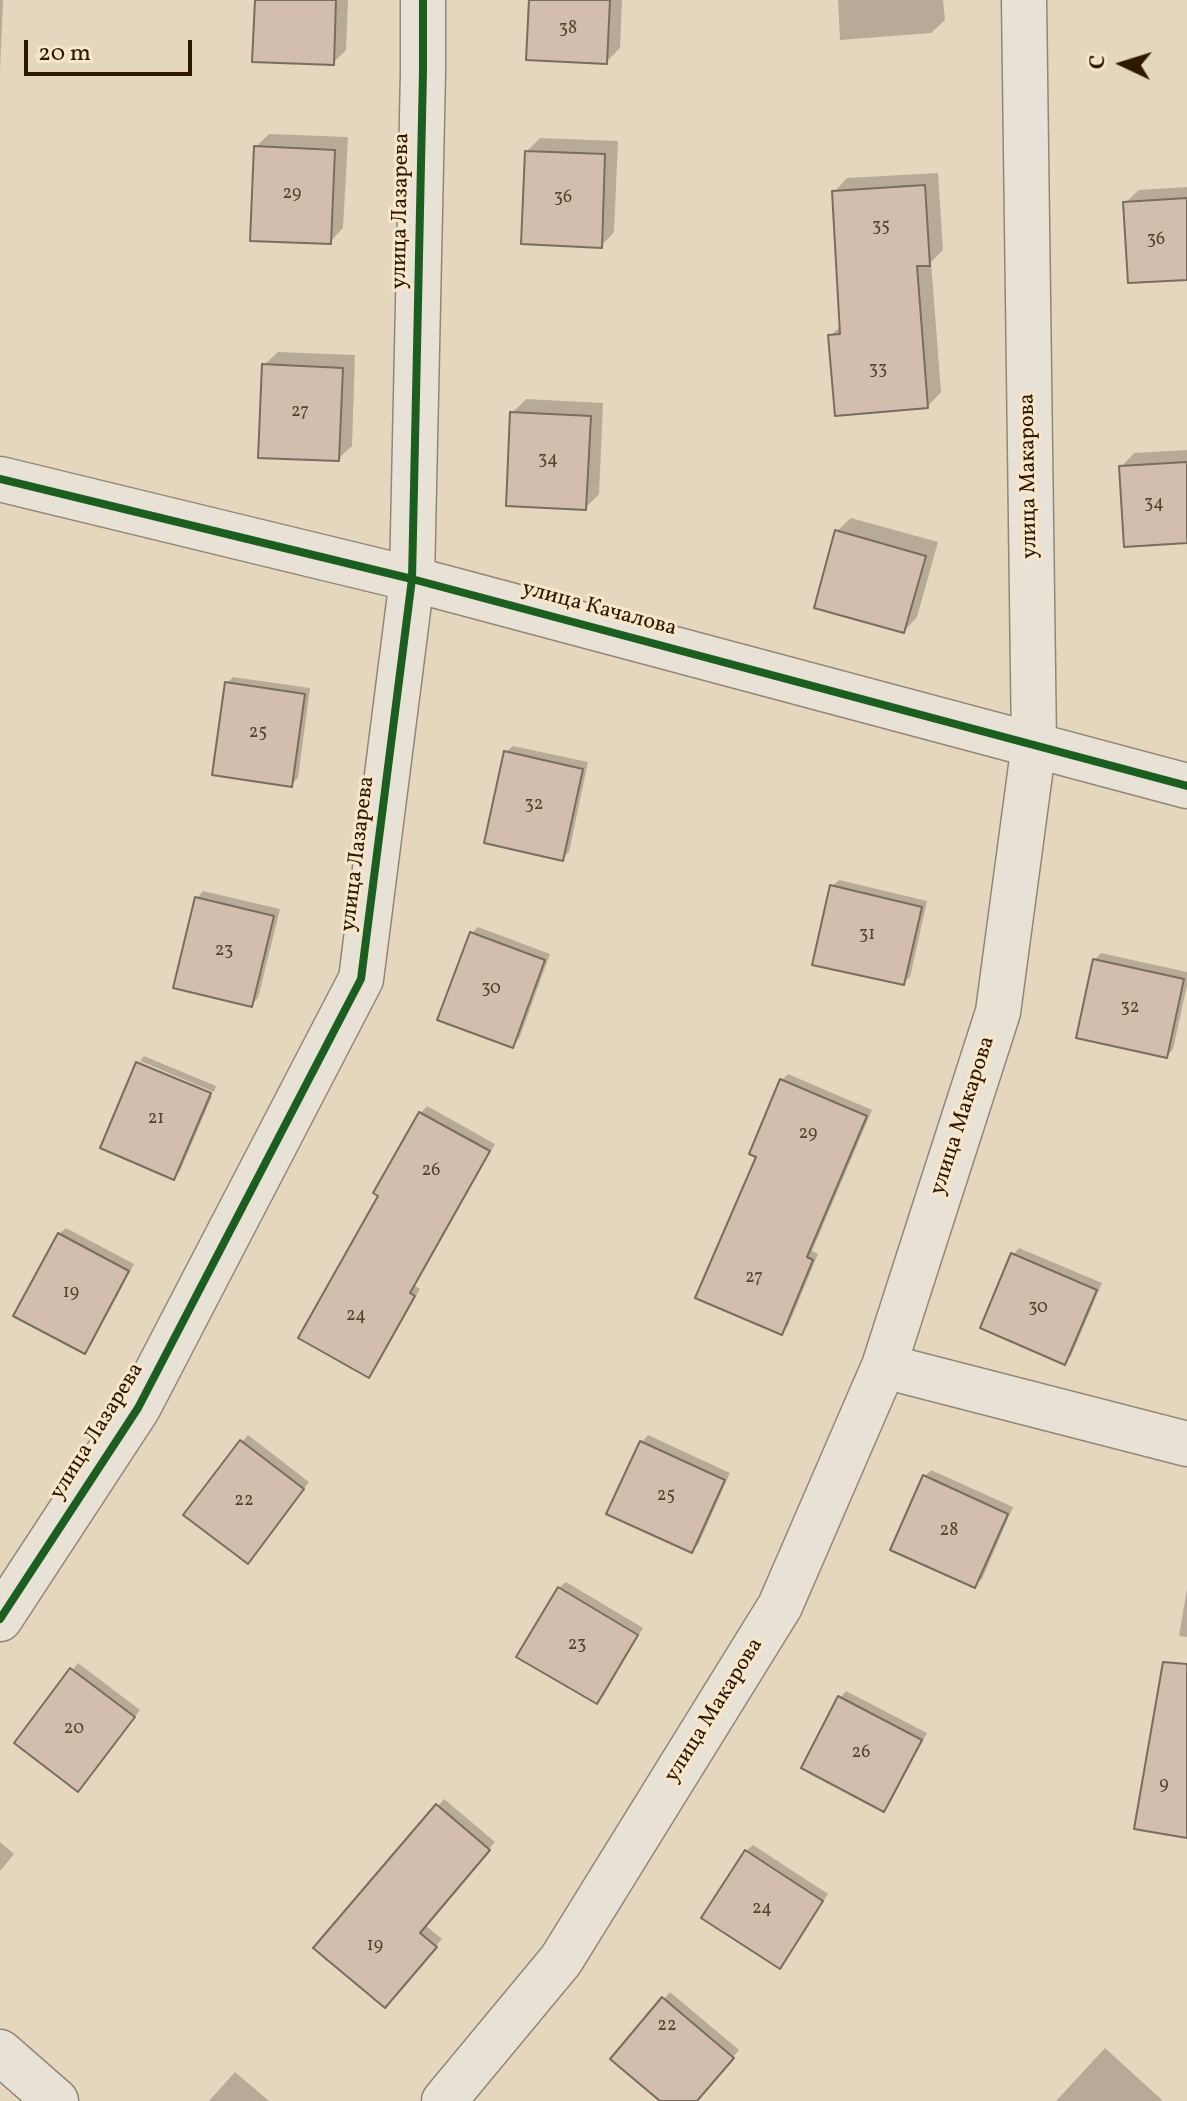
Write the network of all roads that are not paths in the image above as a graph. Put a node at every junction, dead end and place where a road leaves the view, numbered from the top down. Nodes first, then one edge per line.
1 (423, 0) edge
2 (1024, 0) edge
3 (0, 479) edge
4 (412, 579) junction
5 (1034, 744) junction
6 (1187, 786) edge
7 (884, 1366) junction
8 (1187, 1444) edge
9 (0, 1619) edge
10 (0, 2052) edge
11 (56, 2101) edge
12 (444, 2101) edge

1 - 4 street, улица Лазарева
2 - 5 street, улица Макарова
3 - 4 street, улица Качалова
4 - 5 street, улица Качалова
4 - 9 street, улица Лазарева
5 - 6 street, улица Качалова
5 - 7 street, улица Макарова
7 - 8 street
7 - 12 street, улица Макарова
10 - 11 street

